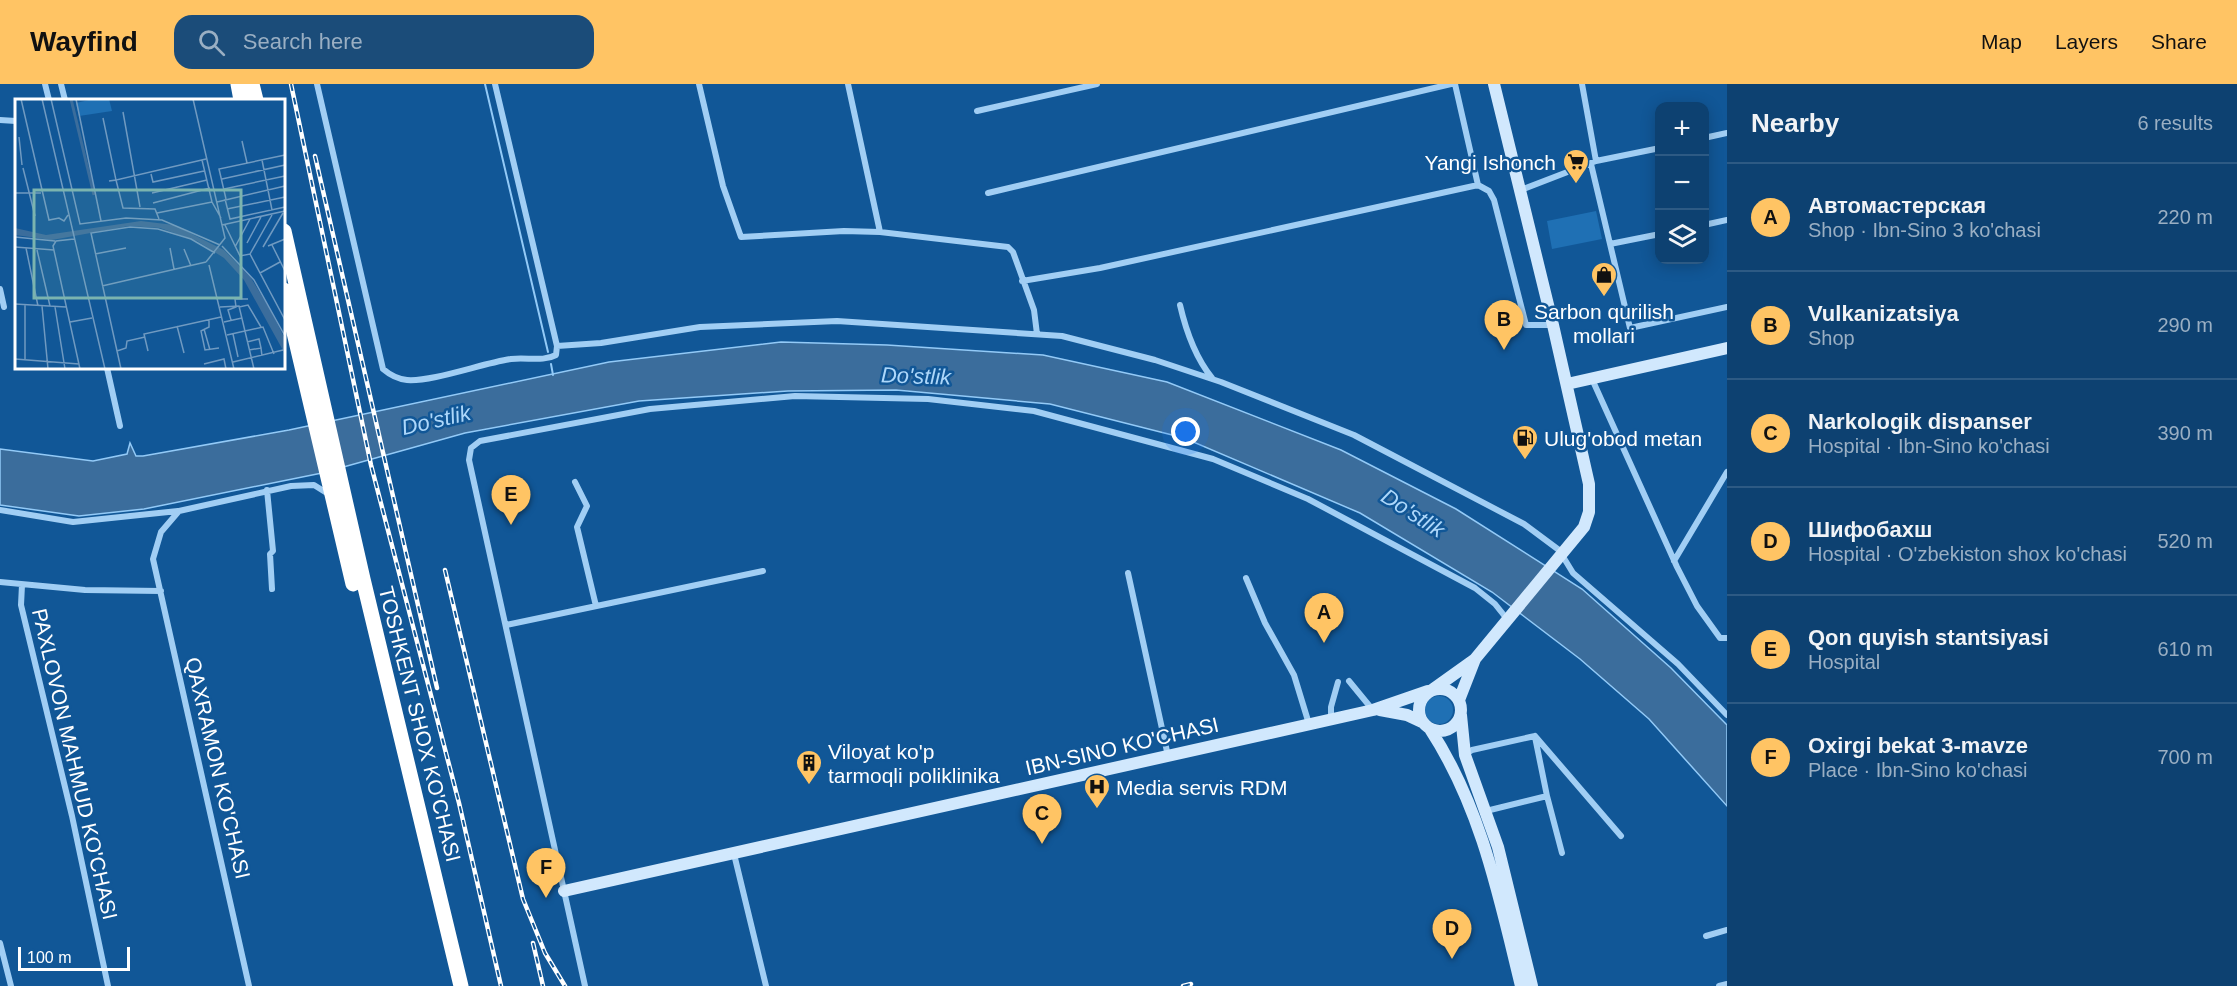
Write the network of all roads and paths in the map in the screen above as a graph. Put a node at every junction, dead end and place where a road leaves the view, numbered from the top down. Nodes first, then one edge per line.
1 (45, 84) edge
2 (61, 84) edge
3 (238, 84) edge
4 (252, 84) edge
5 (317, 84) edge
6 (495, 84) edge
7 (699, 84) edge
8 (848, 84) edge
9 (1097, 84) edge
10 (1453, 84) edge
11 (1494, 84) edge
12 (1582, 84) edge
13 (49, 99) edge
14 (65, 99) edge
15 (241, 99) edge
16 (256, 99) edge
17 (977, 111) dead end
18 (0, 120) edge
19 (15, 121) edge
20 (1727, 133) edge
21 (1709, 137) edge
22 (1655, 149) edge
23 (1593, 163) junction
24 (1478, 185) junction
25 (1521, 190) junction
26 (988, 193) dead end
27 (1727, 220) edge
28 (1709, 224) edge
29 (880, 232) junction
30 (1655, 235) edge
31 (285, 236) edge
32 (1610, 244) junction
33 (1022, 281) junction
34 (0, 289) edge
35 (285, 296) edge
36 (1180, 305) dead end
37 (4, 307) dead end
38 (1727, 307) edge
39 (1553, 325) junction
40 (1037, 334) junction
41 (557, 346) junction
42 (1727, 348) edge
43 (107, 369) edge
44 (1212, 379) junction
45 (1592, 379) junction
46 (1567, 384) junction
47 (320, 411) junction
48 (120, 426) dead end
49 (1727, 472) edge
50 (334, 474) junction
51 (575, 482) dead end
52 (267, 490) junction
53 (333, 497) junction
54 (0, 510) edge
55 (179, 511) junction
56 (1560, 557) junction
57 (1674, 561) junction
58 (763, 571) dead end
59 (1128, 573) dead end
60 (1246, 578) dead end
61 (0, 582) edge
62 (22, 585) junction
63 (272, 589) dead end
64 (161, 591) junction
65 (596, 606) junction
66 (1508, 617) junction
67 (506, 625) junction
68 (1727, 638) edge
69 (1475, 659) junction
70 (1349, 681) dead end
71 (1338, 682) dead end
72 (1430, 690) junction
73 (1459, 700) junction
74 (1373, 710) junction
75 (1461, 715) junction
76 (1727, 715) edge
77 (1331, 719) junction
78 (1309, 724) junction
79 (1426, 725) junction
80 (1534, 736) junction
81 (1465, 755) junction
82 (1168, 756) junction
83 (1547, 796) junction
84 (1486, 811) junction
85 (1621, 836) dead end
86 (1562, 853) dead end
87 (734, 854) junction
88 (564, 891) junction
89 (1727, 930) edge
90 (1706, 936) dead end
91 (0, 943) edge
92 (1727, 984) edge
93 (11, 986) edge
94 (108, 986) edge
95 (249, 986) edge
96 (452, 986) edge
97 (461, 986) edge
98 (585, 986) edge
99 (766, 986) edge
100 (1521, 986) edge
101 (1532, 986) edge
102 (1719, 986) edge

1 - 13 street
2 - 14 street
3 - 15 highway
4 - 16 highway
5 - 41 street
6 - 41 street
7 - 29 street
8 - 29 street
9 - 17 street
10 - 24 street
10 - 26 street
11 - 25 main road
12 - 23 street
18 - 19 street
20 - 21 street
22 - 23 street
23 - 25 street
23 - 32 street
24 - 33 street
24 - 39 street
25 - 39 main road
27 - 28 street
29 - 33 street
30 - 32 street
31 - 47 highway
32 - 38 street
33 - 40 street
34 - 37 street
35 - 47 highway
36 - 44 street
39 - 46 main road
40 - 41 street
40 - 44 street
42 - 45 main road
43 - 48 street
44 - 56 street
45 - 46 main road
45 - 57 street
46 - 56 main road
47 - 50 highway
49 - 57 street
50 - 53 highway, TOSHKENT SHOX KO'CHASI
50 - 97 highway, TOSHKENT SHOX KO'CHASI
51 - 65 street
52 - 53 street
52 - 55 street
52 - 63 street
53 - 96 highway, TOSHKENT SHOX KO'CHASI
54 - 55 street
55 - 64 street, QAXRAMON KO'CHASI
56 - 66 main road
56 - 76 street
57 - 68 street
58 - 65 street
59 - 82 street
60 - 78 street
61 - 62 street
62 - 64 street
62 - 94 street, PAXLOVON MAHMUD KO'CHASI
64 - 95 street, QAXRAMON KO'CHASI
65 - 67 street
66 - 67 street
66 - 69 main road
67 - 88 street
69 - 72 main road
69 - 73 main road
70 - 74 street
71 - 77 street
72 - 73 main road
72 - 74 main road
72 - 79 main road
73 - 75 main road
74 - 77 main road, IBN-SINO KO'CHASI
74 - 79 main road
75 - 79 main road
75 - 81 main road
77 - 78 main road, IBN-SINO KO'CHASI
78 - 82 main road, IBN-SINO KO'CHASI
79 - 100 main road
80 - 81 street
80 - 83 street
80 - 85 street
81 - 84 main road
82 - 87 main road, IBN-SINO KO'CHASI
83 - 84 street
83 - 86 street
84 - 101 main road
87 - 88 main road, IBN-SINO KO'CHASI
87 - 99 street
88 - 98 street
89 - 90 street
91 - 93 street
92 - 102 street

